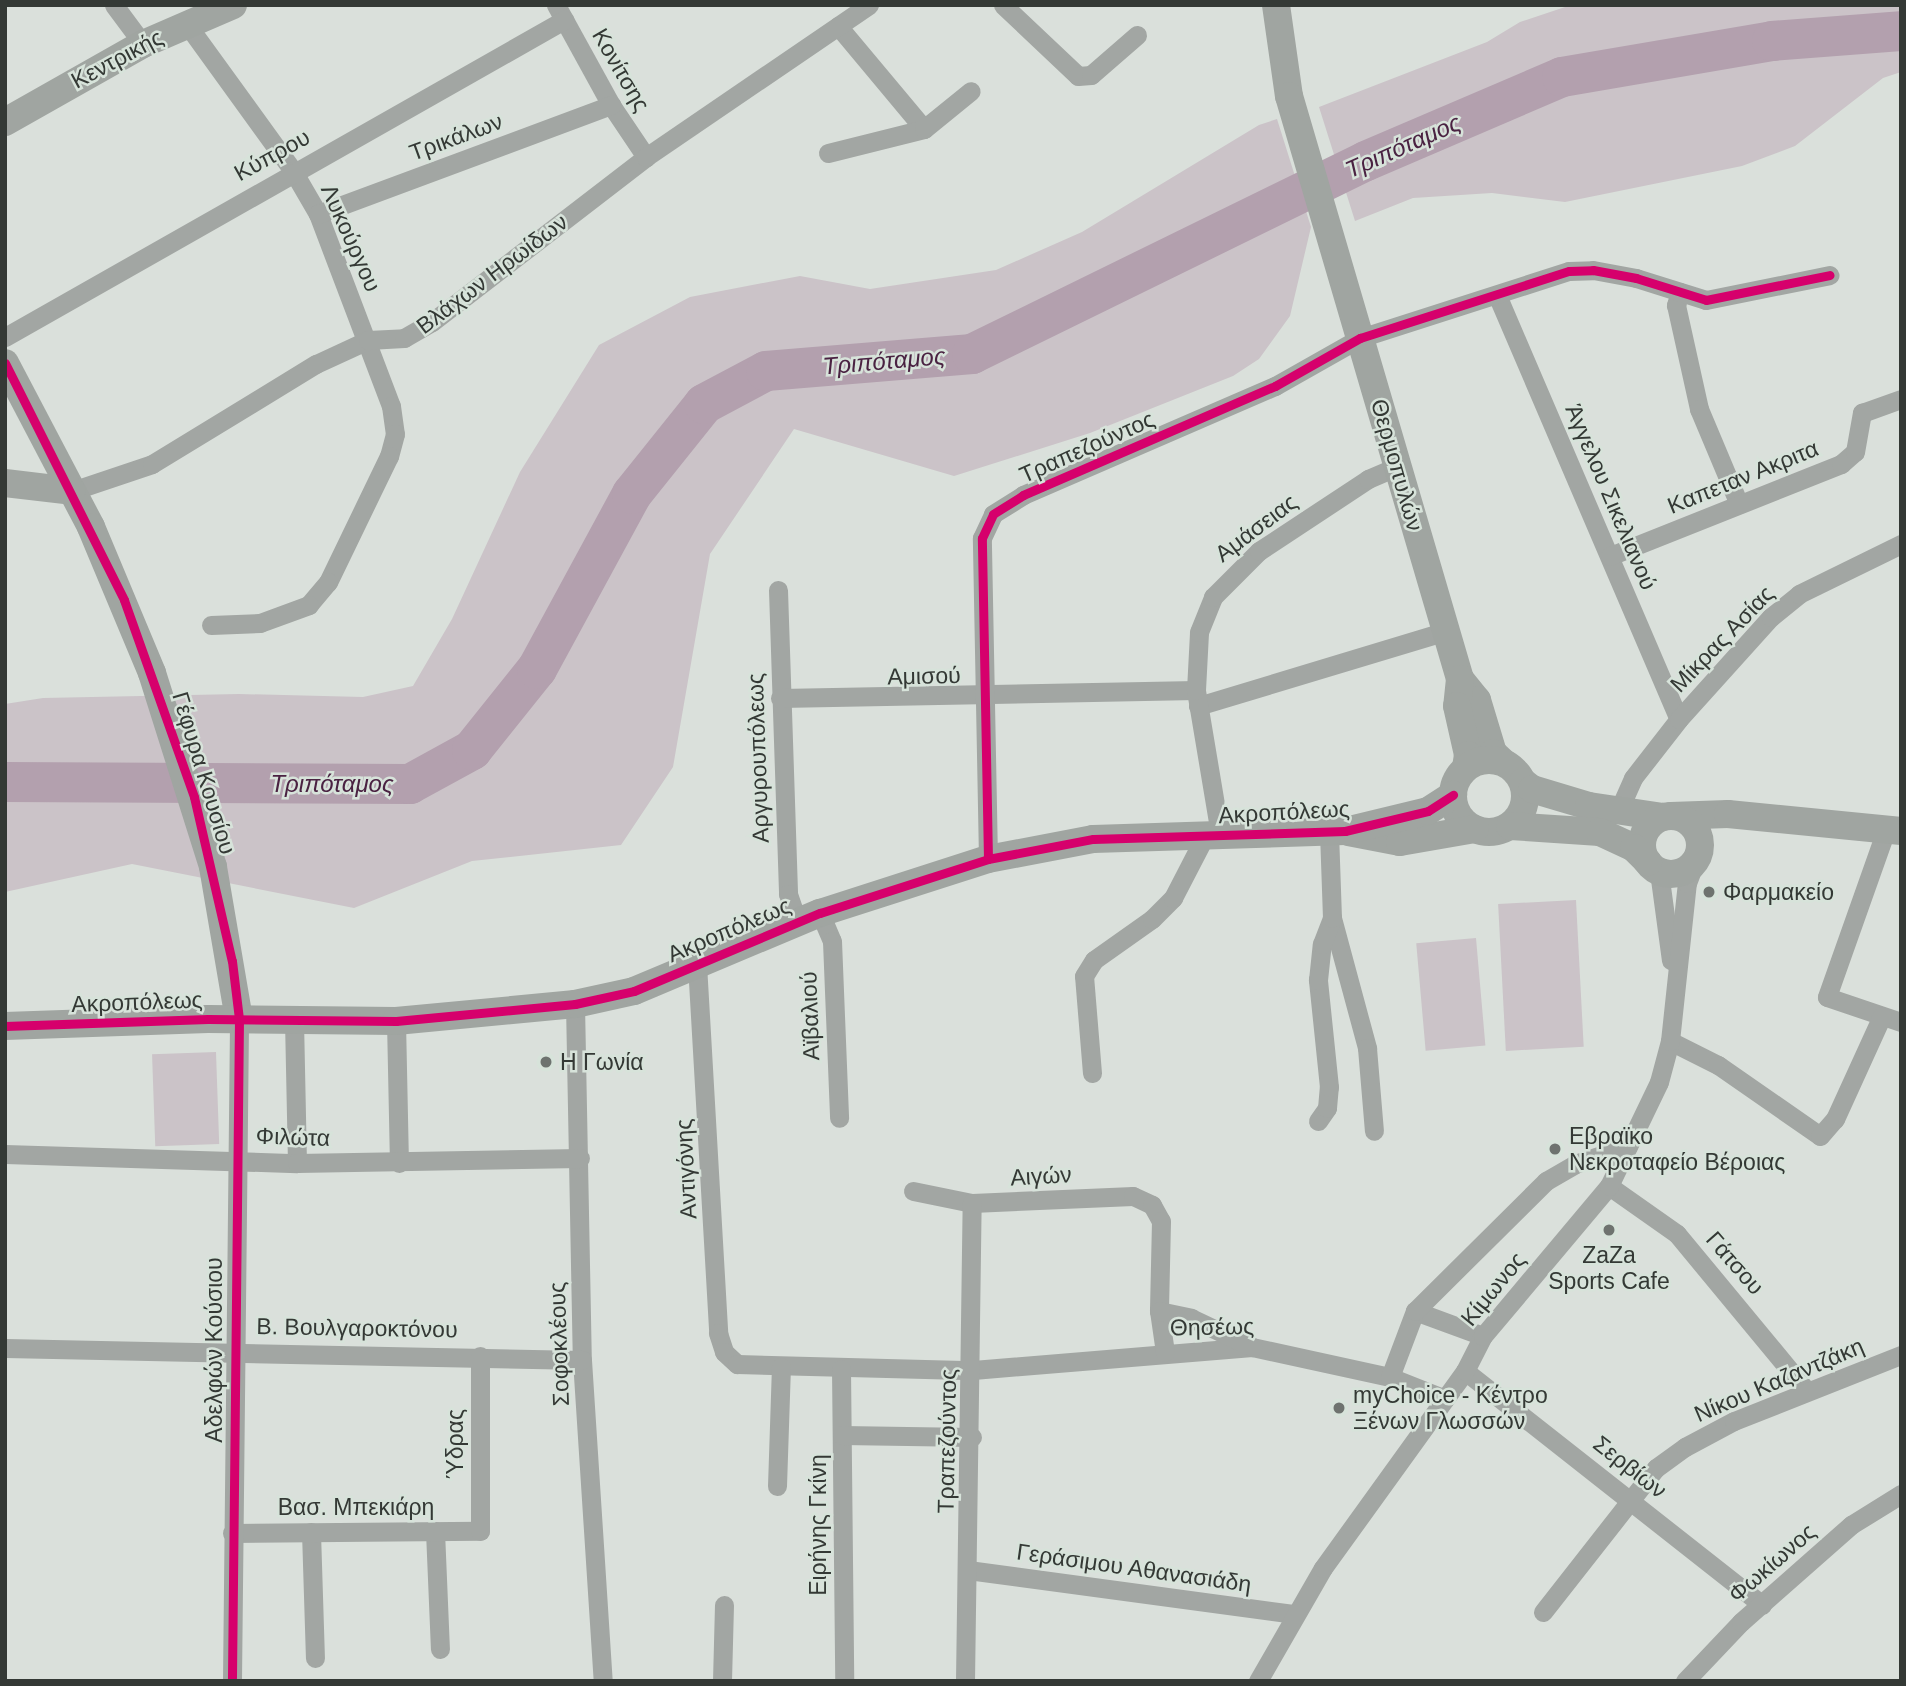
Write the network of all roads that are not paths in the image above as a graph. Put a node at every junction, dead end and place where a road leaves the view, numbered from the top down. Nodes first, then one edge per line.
1 (114, 5) edge
2 (233, 5) edge
3 (869, 5) edge
4 (1003, 5) edge
5 (1276, 5) edge
6 (560, 13) edge
7 (186, 23) junction
8 (838, 26) junction
9 (1137, 35) dead end
10 (143, 44) junction
11 (971, 91) dead end
12 (611, 105) junction
13 (5, 122) edge
14 (923, 129) junction
15 (828, 153) dead end
16 (646, 158) junction
17 (293, 171) junction
18 (318, 214) junction
19 (1830, 275) dead end
20 (1680, 292) junction
21 (1497, 295) junction
22 (5, 337) edge
23 (1360, 338) junction
24 (368, 340) junction
25 (5, 363) edge
26 (1901, 399) edge
27 (1398, 466) junction
28 (5, 483) edge
29 (72, 491) junction
30 (1739, 504) junction
31 (1901, 544) edge
32 (1610, 556) junction
33 (778, 590) dead end
34 (211, 625) dead end
35 (1446, 631) junction
36 (1460, 679) junction
37 (985, 694) junction
38 (780, 698) junction
39 (1197, 698) junction
40 (1679, 719) junction
41 (1502, 761) junction
42 (1466, 767) junction
43 (1524, 782) junction
44 (1453, 795) junction
45 (1618, 812) junction
46 (1667, 817) junction
47 (1755, 820) junction
48 (1510, 826) junction
49 (1475, 829) junction
50 (1893, 831) edge
51 (1337, 832) junction
52 (1212, 835) junction
53 (1696, 858) junction
54 (988, 859) junction
55 (1651, 865) junction
56 (809, 918) junction
57 (1332, 918) junction
58 (697, 964) junction
59 (1674, 982) junction
60 (575, 1004) junction
61 (239, 1019) junction
62 (1891, 1019) edge
63 (295, 1020) junction
64 (396, 1021) junction
65 (5, 1026) edge
66 (1670, 1041) junction
67 (1092, 1073) dead end
68 (839, 1118) dead end
69 (1318, 1121) dead end
70 (1374, 1131) dead end
71 (1628, 1146) junction
72 (5, 1154) edge
73 (580, 1158) junction
74 (234, 1159) junction
75 (297, 1163) junction
76 (399, 1163) junction
77 (1609, 1186) junction
78 (913, 1191) dead end
79 (972, 1203) junction
80 (1159, 1311) junction
81 (1415, 1311) junction
82 (1483, 1336) junction
83 (1252, 1347) junction
84 (5, 1348) edge
85 (233, 1350) junction
86 (1165, 1352) junction
87 (1901, 1355) edge
88 (480, 1356) junction
89 (582, 1360) junction
90 (781, 1367) junction
91 (841, 1369) junction
92 (973, 1370) junction
93 (1465, 1371) junction
94 (1390, 1377) junction
95 (1807, 1391) junction
96 (1446, 1399) junction
97 (842, 1435) junction
98 (972, 1437) junction
99 (777, 1486) dead end
100 (1901, 1494) edge
101 (1631, 1498) junction
102 (435, 1531) junction
103 (480, 1531) joint
104 (311, 1532) junction
105 (232, 1533) junction
106 (968, 1570) junction
107 (724, 1605) dead end
108 (1762, 1605) junction
109 (1543, 1612) dead end
110 (1293, 1614) junction
111 (440, 1648) dead end
112 (315, 1658) dead end
113 (232, 1681) edge
114 (603, 1681) edge
115 (722, 1681) edge
116 (844, 1681) edge
117 (965, 1681) edge
118 (1258, 1681) edge
119 (1685, 1681) edge

1 - 10 street
2 - 7 street, Κεντρικής
3 - 8 street, Βλάχων Ηρωίδων
4 - 9 street
5 - 23 street, Θερμοπυλών
6 - 12 street, Κονίτσης
6 - 17 street, Κύπρου
7 - 10 street, Κεντρικής
7 - 17 street, Λυκούργου
8 - 14 street
8 - 16 street, Βλάχων Ηρωίδων
10 - 13 street, Κεντρικής
11 - 14 street
12 - 16 street, Κονίτσης
12 - 18 street, Τρικάλων
14 - 15 street
16 - 24 street, Βλάχων Ηρωίδων
17 - 18 street, Λυκούργου
17 - 22 street, Κύπρου
18 - 24 street, Λυκούργου
19 - 20 street, Τραπεζούντος
20 - 21 street, Τραπεζούντος
20 - 30 street
21 - 23 street, Τραπεζούντος
21 - 32 street, Άγγελου Σικελιανού
23 - 27 street, Θερμοπυλών
23 - 37 street, Τραπεζούντος
24 - 29 street, Βλάχων Ηρωίδων
24 - 34 street, Λυκούργου
25 - 29 street, Γέφυρα Κουσίου
26 - 30 street, Καπεταν Ακριτα
27 - 35 street, Θερμοπυλών
27 - 39 street, Αμάσειας
28 - 29 street, Βλάχων Ηρωίδων
29 - 61 street, Γέφυρα Κουσίου
30 - 32 street, Καπεταν Ακριτα
31 - 40 street, Μίκρας Ασίας
32 - 40 street, Άγγελου Σικελιανού
33 - 38 street, Αργυρουπόλεως
35 - 36 street, Θερμοπυλών
35 - 39 street, Αμισού
36 - 41 street, Θερμοπυλών
36 - 42 street, Θερμοπυλών
37 - 38 street, Αμισού
37 - 39 street, Αμισού
37 - 54 street, Τραπεζούντος
38 - 56 street, Αργυρουπόλεως
39 - 52 street, Αμάσειας
40 - 45 street, Μίκρας Ασίας
41 - 42 street
41 - 43 street
42 - 44 street
43 - 45 street
43 - 48 street
44 - 49 street
44 - 51 street, Ακροπόλεως
45 - 46 street
46 - 47 street
46 - 53 street
46 - 55 street
47 - 50 street
47 - 53 street
48 - 49 street
48 - 55 street
49 - 51 street, Ακροπόλεως
50 - 62 street
51 - 52 street, Ακροπόλεως
51 - 57 street
52 - 54 street, Ακροπόλεως
52 - 67 street
53 - 55 street
53 - 59 street, Κίμωνος
54 - 56 street, Ακροπόλεως
55 - 59 street, Κίμωνος
56 - 58 street, Ακροπόλεως
56 - 68 street, Αϊβαλιού
57 - 69 street
57 - 70 street
58 - 60 street, Ακροπόλεως
58 - 90 street, Αντιγόνης
59 - 66 street, Κίμωνος
60 - 64 street, Ακροπόλεως
60 - 73 street, Σοφοκλέους
61 - 63 street, Ακροπόλεως
61 - 65 street, Ακροπόλεως
61 - 74 street, Αδελφών Κούσιου
62 - 66 street
63 - 64 street, Ακροπόλεως
63 - 75 street
64 - 76 street
66 - 71 street, Κίμωνος
71 - 77 street, Κίμωνος
71 - 81 street
72 - 74 street, Φιλώτα
73 - 76 street, Φιλώτα
73 - 89 street, Σοφοκλέους
74 - 75 street, Φιλώτα
74 - 85 street, Αδελφών Κούσιου
75 - 76 street, Φιλώτα
77 - 82 street, Κίμωνος
77 - 95 street, Γάτσου
78 - 79 street, Αιγών
79 - 80 street, Αιγών
79 - 92 street, Τραπεζούντος
80 - 83 street
80 - 86 street
81 - 82 street
81 - 94 street
82 - 93 street, Κίμωνος
83 - 86 street, Θησέως
83 - 94 street, Θησέως
84 - 85 street, Β. Βουλγαροκτόνου
85 - 88 street, Β. Βουλγαροκτόνου
85 - 105 street, Αδελφών Κούσιου
86 - 92 street, Θησέως
87 - 95 street, Νίκου Καζαντζάκη
88 - 89 street, Β. Βουλγαροκτόνου
88 - 103 street, Ύδρας
89 - 114 street, Σοφοκλέους
90 - 91 street
90 - 99 street
91 - 92 street
91 - 97 street, Ειρήνης Γκίνη
92 - 98 street, Τραπεζούντος
93 - 96 street, Κίμωνος
93 - 101 street, Σερβίων
94 - 96 street, Θησέως
95 - 101 street, Νίκου Καζαντζάκη
96 - 110 street, Κίμωνος
97 - 98 street
97 - 116 street, Ειρήνης Γκίνη
98 - 106 street, Τραπεζούντος
100 - 108 street, Φωκίωνος
101 - 108 street, Σερβίων
101 - 109 street, Νίκου Καζαντζάκη
102 - 103 street, Βασ. Μπεκιάρη
102 - 104 street, Βασ. Μπεκιάρη
102 - 111 street
104 - 105 street, Βασ. Μπεκιάρη
104 - 112 street
105 - 113 street, Αδελφών Κούσιου
106 - 110 street, Γεράσιμου Αθανασιάδη
106 - 117 street, Τραπεζούντος
107 - 115 street
108 - 119 street, Φωκίωνος
110 - 118 street, Κίμωνος

